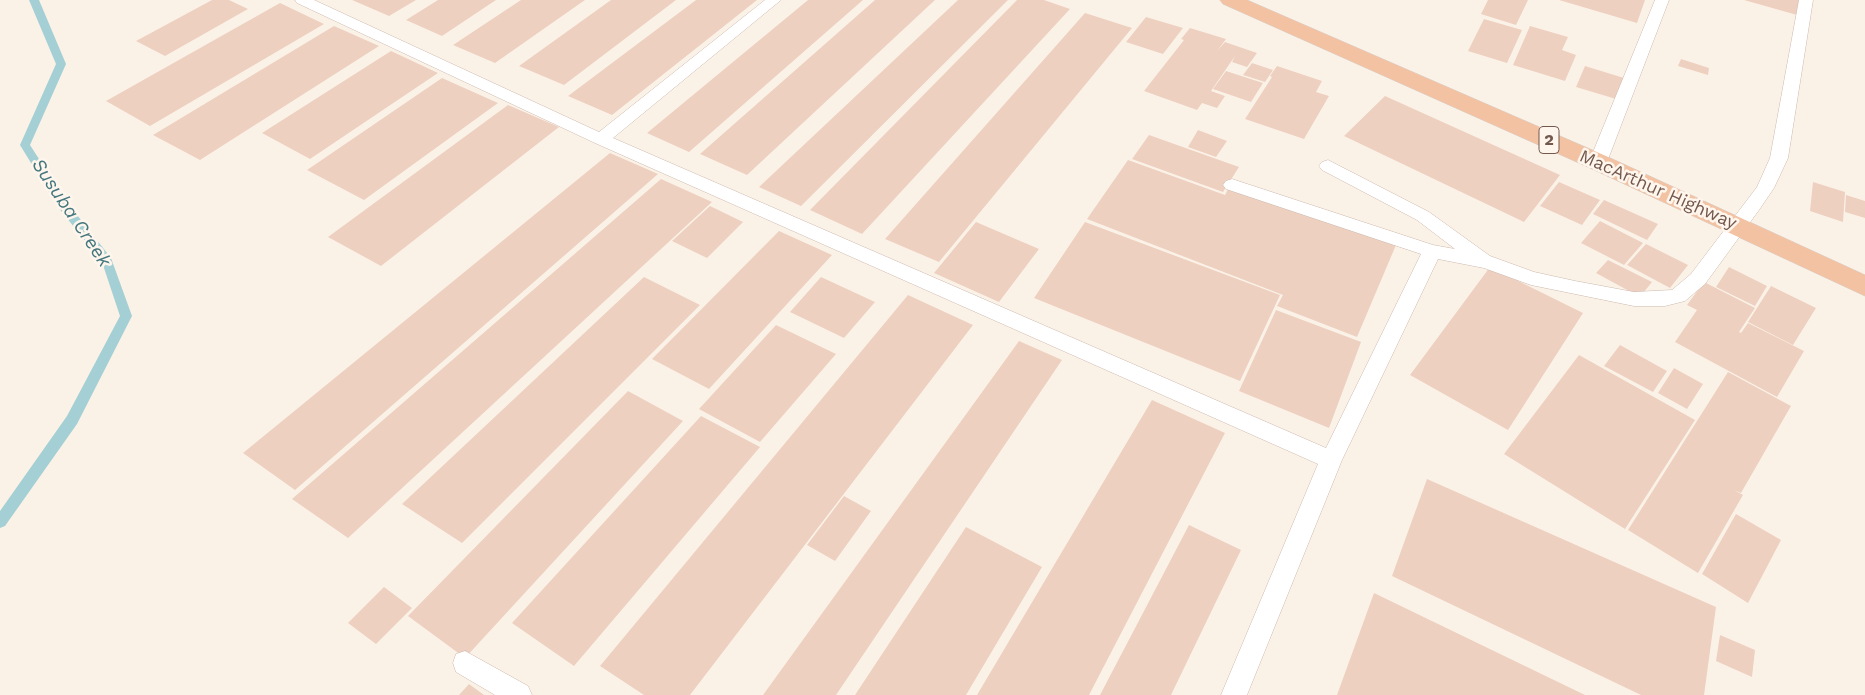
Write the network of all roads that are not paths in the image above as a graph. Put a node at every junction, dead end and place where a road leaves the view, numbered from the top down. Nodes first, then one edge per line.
1 (302, 0) edge
2 (774, 0) edge
3 (1230, 0) edge
4 (1662, 0) edge
5 (1806, 0) edge
6 (601, 139) junction
7 (1598, 162) junction
8 (1328, 166) dead end
9 (1232, 185) dead end
10 (1737, 226) junction
11 (1432, 251) junction
12 (1487, 262) junction
13 (1865, 286) edge
14 (1331, 460) junction
15 (465, 663) dead end
16 (519, 695) edge
17 (1234, 695) edge

1 - 6 lane
2 - 6 lane
3 - 7 highway, MacArthur Highway / 2
4 - 7 lane
5 - 10 lane
6 - 14 lane
7 - 10 highway, MacArthur Highway / 2
8 - 12 lane
9 - 11 lane
10 - 12 lane
10 - 13 highway, MacArthur Highway / 2
11 - 12 lane
11 - 14 lane
14 - 17 lane
15 - 16 lane

